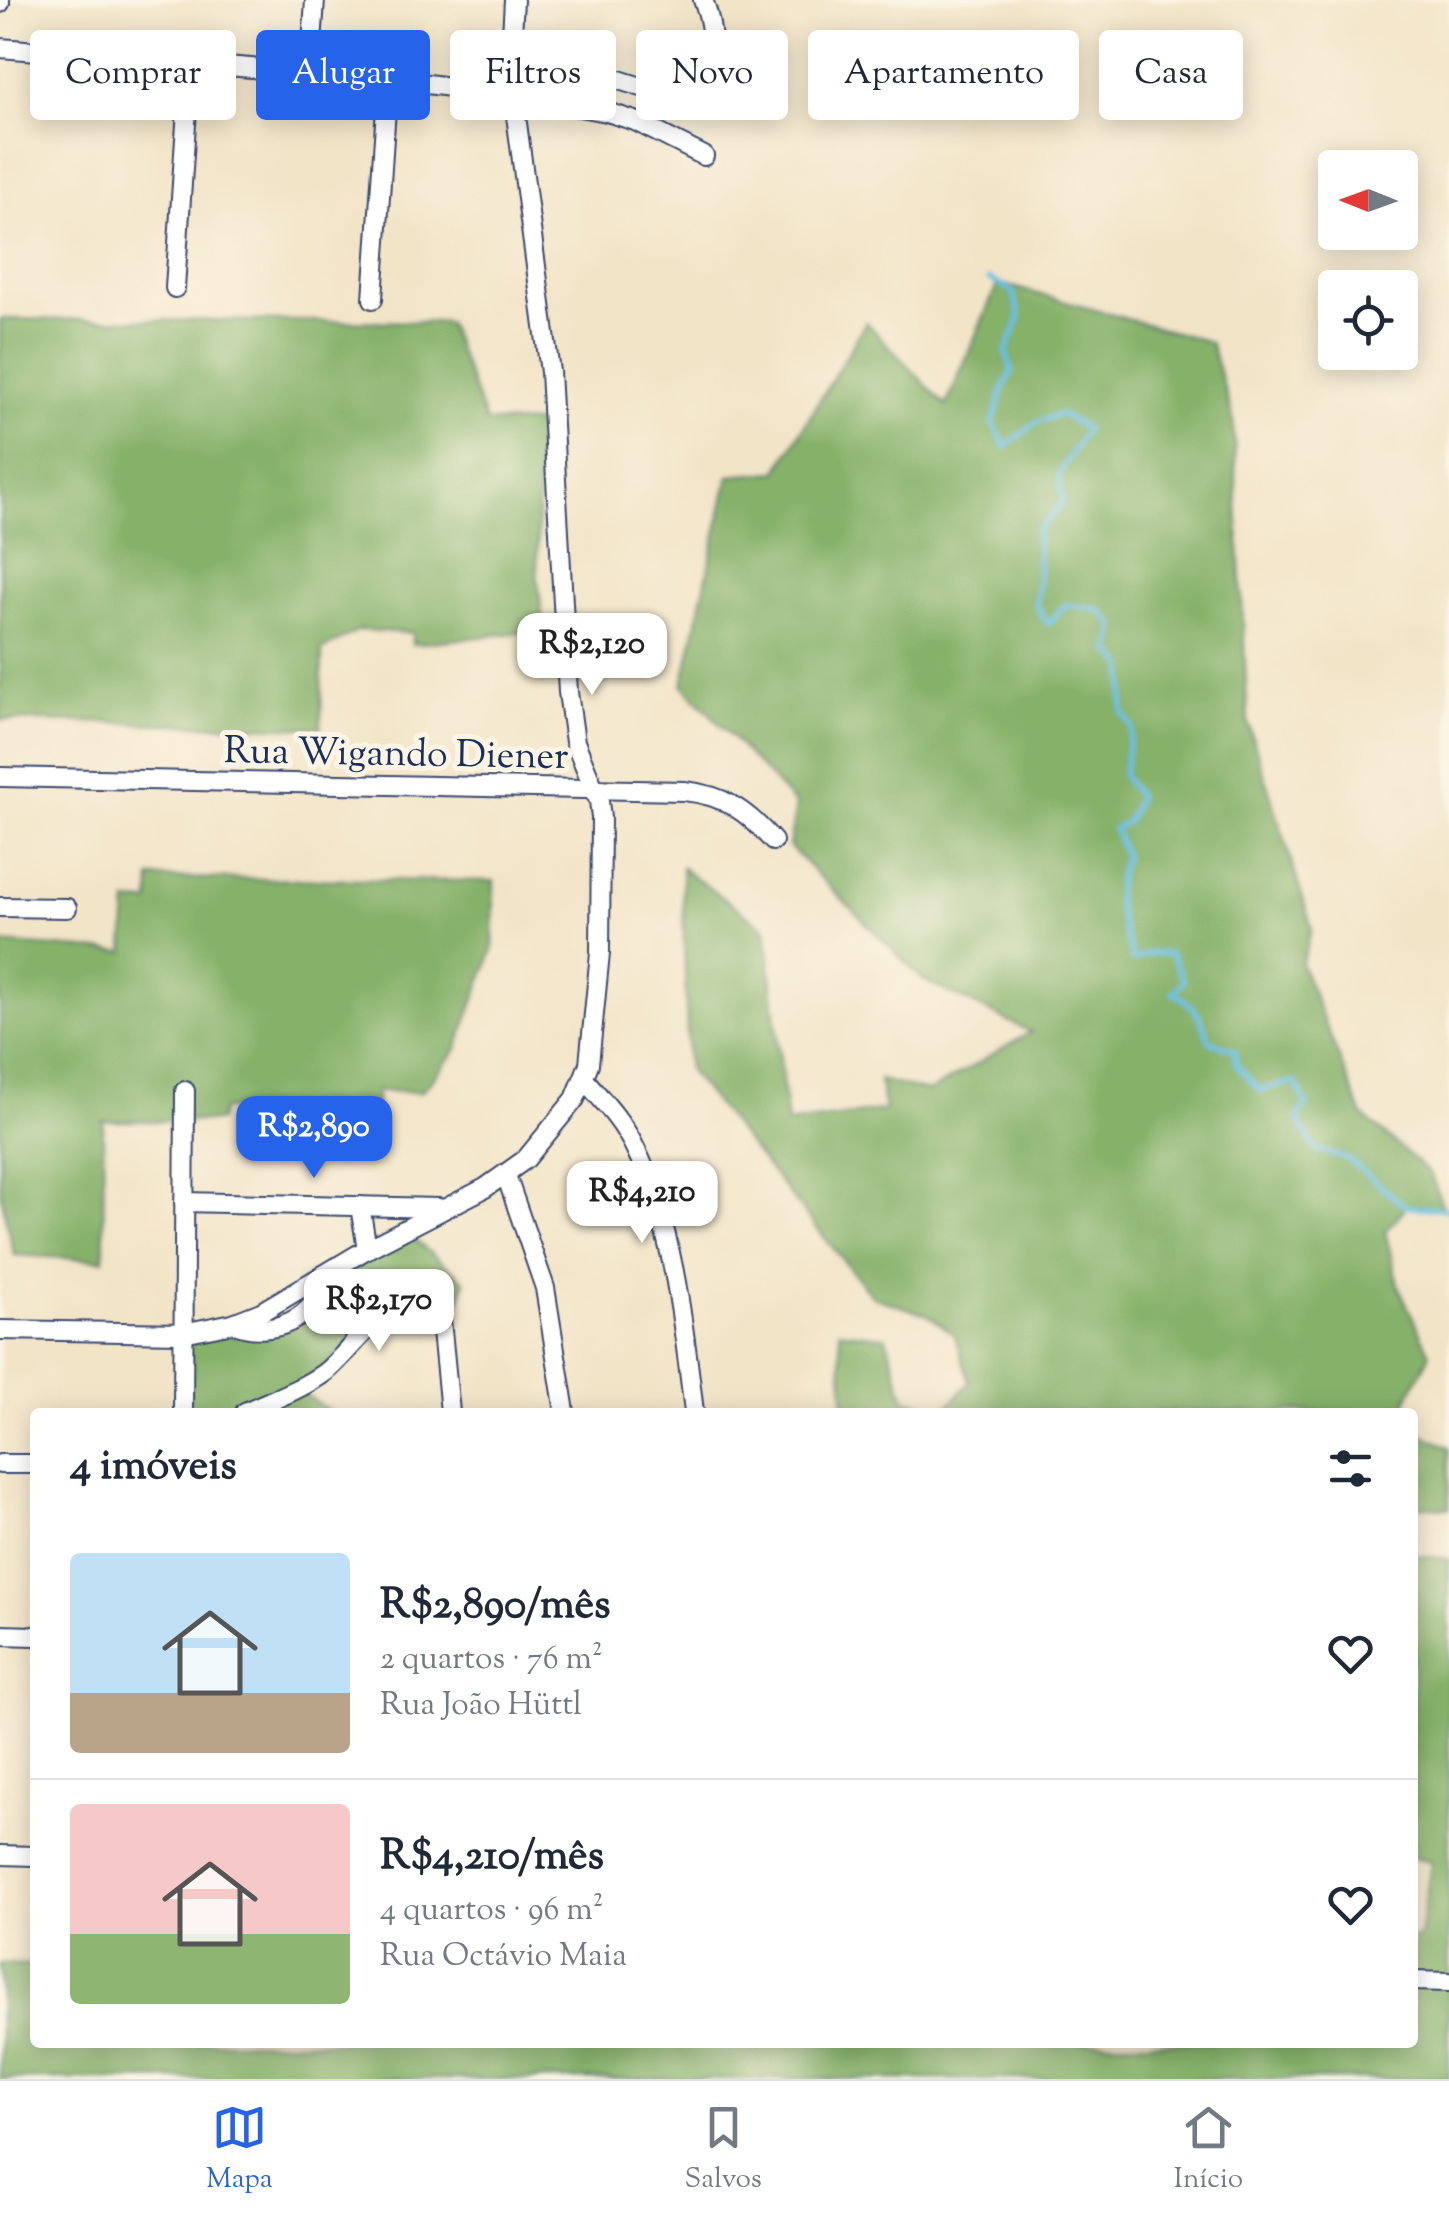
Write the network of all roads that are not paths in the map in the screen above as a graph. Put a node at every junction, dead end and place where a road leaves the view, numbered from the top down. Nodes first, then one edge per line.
1 (315, 0) edge
2 (514, 0) edge
3 (703, 0) edge
4 (313, 30) edge
5 (512, 30) edge
6 (0, 48) edge
7 (30, 51) edge
8 (616, 78) edge
9 (616, 115) edge
10 (186, 120) edge
11 (385, 120) edge
12 (516, 120) edge
13 (704, 156) dead end
14 (175, 288) dead end
15 (374, 299) dead end
16 (0, 777) edge
17 (593, 788) junction
18 (773, 840) dead end
19 (0, 907) edge
20 (68, 908) dead end
21 (584, 1080) junction
22 (185, 1091) dead end
23 (506, 1176) junction
24 (184, 1202) junction
25 (360, 1206) junction
26 (444, 1208) junction
27 (367, 1249) junction
28 (0, 1330) edge
29 (183, 1333) junction
30 (183, 1408) edge
31 (253, 1408) edge
32 (450, 1408) edge
33 (565, 1408) edge
34 (693, 1408) edge
35 (0, 1464) edge
36 (30, 1464) edge
37 (0, 1635) edge
38 (30, 1636) edge
39 (0, 1856) edge
40 (30, 1856) edge
41 (1418, 1981) edge
42 (1449, 1982) edge

1 - 4 street
2 - 5 street
3 - 8 street
6 - 7 street
9 - 13 street
10 - 14 street
11 - 15 street
12 - 17 street
16 - 17 street, Rua Wigando Diener
17 - 18 street, Rua Wigando Diener
17 - 21 street
19 - 20 street
21 - 23 street
21 - 34 street
22 - 24 street
23 - 26 street
23 - 33 street
24 - 25 street
24 - 29 street
25 - 26 street
25 - 27 street
26 - 27 street
27 - 29 street
28 - 29 street
29 - 30 street
31 - 32 street
35 - 36 street
37 - 38 street
39 - 40 street
41 - 42 street

